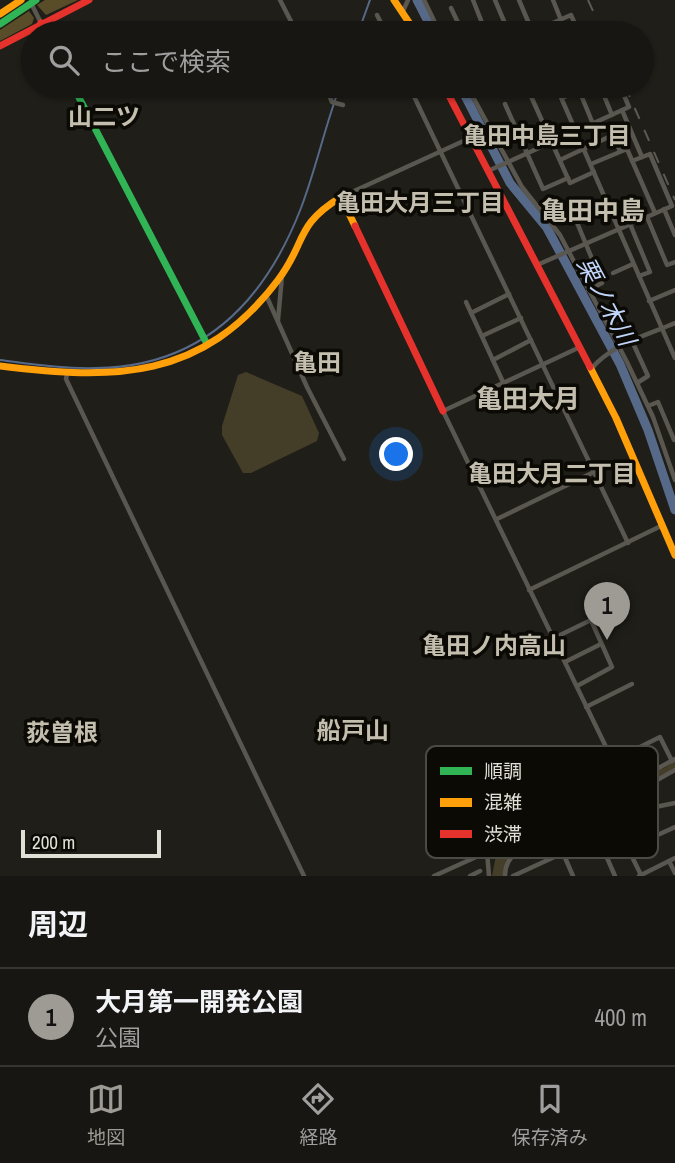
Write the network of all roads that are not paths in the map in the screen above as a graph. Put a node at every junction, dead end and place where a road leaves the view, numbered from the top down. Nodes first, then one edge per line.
1 (21, 0) edge
2 (89, 0) edge
3 (279, 0) edge
4 (394, 0) edge
5 (408, 0) edge
6 (424, 0) edge
7 (473, 0) edge
8 (495, 0) edge
9 (519, 0) edge
10 (562, 0) edge
11 (554, 2) edge
12 (34, 4) edge
13 (452, 8) dead end
14 (403, 11) junction
15 (0, 14) edge
16 (377, 15) dead end
17 (561, 20) joint
18 (40, 21) edge
19 (45, 21) edge
20 (290, 21) edge
21 (380, 21) edge
22 (409, 21) edge
23 (434, 21) edge
24 (458, 21) edge
25 (481, 21) edge
26 (504, 21) edge
27 (527, 21) edge
28 (574, 21) edge
29 (0, 24) edge
30 (21, 34) edge
31 (0, 46) edge
32 (79, 98) edge
33 (330, 98) edge
34 (414, 98) edge
35 (450, 98) edge
36 (474, 98) edge
37 (532, 98) edge
38 (562, 98) edge
39 (582, 98) edge
40 (605, 98) edge
41 (625, 98) edge
42 (505, 104) dead end
43 (343, 105) dead end
44 (622, 110) junction
45 (612, 115) junction
46 (593, 124) junction
47 (576, 131) junction
48 (470, 138) junction
49 (551, 141) junction
50 (584, 149) junction
51 (439, 152) junction
52 (527, 152) junction
53 (620, 152) junction
54 (642, 157) junction
55 (508, 160) junction
56 (559, 160) junction
57 (632, 161) junction
58 (591, 164) junction
59 (488, 171) junction
60 (594, 172) junction
61 (568, 178) junction
62 (341, 197) junction
63 (579, 205) dead end
64 (664, 209) junction
65 (655, 214) junction
66 (647, 217) junction
67 (630, 224) junction
68 (619, 229) junction
69 (675, 235) edge
70 (586, 244) junction
71 (568, 252) junction
72 (675, 262) edge
73 (633, 264) junction
74 (536, 265) junction
75 (613, 273) dead end
76 (282, 275) junction
77 (639, 276) junction
78 (588, 290) junction
79 (675, 290) edge
80 (509, 294) junction
81 (266, 295) junction
82 (649, 301) junction
83 (466, 302) dead end
84 (471, 313) junction
85 (520, 318) junction
86 (278, 320) junction
87 (675, 323) edge
88 (661, 329) junction
89 (482, 336) junction
90 (205, 340) junction
91 (531, 340) junction
92 (632, 341) junction
93 (618, 347) junction
94 (673, 347) edge
95 (578, 348) junction
96 (675, 358) edge
97 (493, 360) junction
98 (542, 364) junction
99 (0, 366) edge
100 (590, 371) junction
101 (68, 373) junction
102 (503, 382) junction
103 (637, 383) junction
104 (648, 406) junction
105 (443, 411) junction
106 (674, 440) edge
107 (663, 444) junction
108 (344, 459) dead end
109 (594, 472) junction
110 (675, 480) edge
111 (497, 519) junction
112 (662, 526) junction
113 (628, 542) junction
114 (675, 555) edge
115 (529, 590) junction
116 (554, 638) junction
117 (601, 644) junction
118 (565, 662) junction
119 (632, 684) dead end
120 (577, 686) junction
121 (586, 707) junction
122 (605, 746) edge
123 (642, 746) edge
124 (673, 760) edge
125 (675, 770) edge
126 (658, 780) edge
127 (675, 827) edge
128 (658, 835) edge
129 (474, 858) edge
130 (488, 858) edge
131 (513, 858) edge
132 (551, 858) edge
133 (565, 858) edge
134 (606, 858) edge
135 (633, 858) edge
136 (672, 860) edge
137 (480, 871) dead end
138 (651, 873) edge
139 (675, 873) edge
140 (640, 875) edge
141 (304, 876) edge
142 (435, 876) edge
143 (470, 876) edge
144 (489, 876) edge
145 (505, 876) edge
146 (513, 876) edge
147 (573, 876) edge
148 (615, 876) edge

1 - 15 main road
2 - 19 main road
3 - 20 street
4 - 14 main road
5 - 14 street
6 - 23 street
7 - 25 street
8 - 26 street
9 - 27 street
10 - 11 street
11 - 17 street
12 - 18 street
12 - 29 main road
13 - 24 street
14 - 22 main road
16 - 21 street
17 - 28 street
30 - 31 main road
32 - 90 main road
33 - 43 street
34 - 51 street
35 - 48 main road
36 - 55 street
37 - 49 street
38 - 47 street
39 - 46 street
40 - 45 street
41 - 44 street
42 - 52 street
44 - 45 street
44 - 54 street
45 - 46 street
46 - 47 street
47 - 49 street
47 - 50 street
48 - 51 street
48 - 59 main road
49 - 52 street
49 - 56 street
50 - 53 street
50 - 56 street
50 - 58 street
51 - 62 street
51 - 80 street
52 - 55 street
52 - 61 street
53 - 57 street
53 - 58 street
54 - 57 street
54 - 64 street
55 - 59 street
55 - 71 street
56 - 61 street
57 - 65 street
58 - 60 street
59 - 74 main road
60 - 61 street
60 - 68 street
62 - 76 main road
62 - 105 main road
63 - 70 street
64 - 65 street
64 - 69 street
65 - 66 street
66 - 67 street
66 - 72 street
67 - 68 street
67 - 77 street
68 - 70 street
68 - 73 street
70 - 71 street
70 - 78 street
71 - 74 street
71 - 78 street
73 - 75 street
73 - 77 street
74 - 95 main road
76 - 81 main road
76 - 86 street
77 - 82 street
78 - 93 street
79 - 82 street
80 - 84 street
80 - 85 street
81 - 86 street
81 - 90 main road
82 - 88 street
83 - 84 street
84 - 89 street
85 - 89 street
85 - 91 street
86 - 108 street
87 - 88 street
88 - 92 street
88 - 94 street
89 - 97 street
90 - 101 main road
91 - 97 street
91 - 98 street
92 - 93 street
92 - 103 street
93 - 100 street
93 - 103 street
94 - 96 street
95 - 98 street
95 - 100 main road
97 - 102 street
98 - 102 street
98 - 109 street
99 - 101 main road
100 - 112 main road
101 - 141 street
102 - 105 street
103 - 104 street
104 - 106 street
104 - 107 street
105 - 111 street
106 - 107 street
107 - 110 street
109 - 111 street
109 - 113 street
111 - 115 street
112 - 113 street
112 - 114 main road
113 - 115 street
115 - 116 street
116 - 117 street
116 - 118 street
117 - 118 street
117 - 120 street
118 - 120 street
119 - 121 street
120 - 121 street
121 - 122 street
123 - 124 street
125 - 126 street
127 - 128 street
129 - 142 street
130 - 144 street
131 - 145 street
132 - 146 street
133 - 147 street
134 - 148 street
135 - 140 street
136 - 138 street
136 - 139 street
137 - 143 street
138 - 140 street

